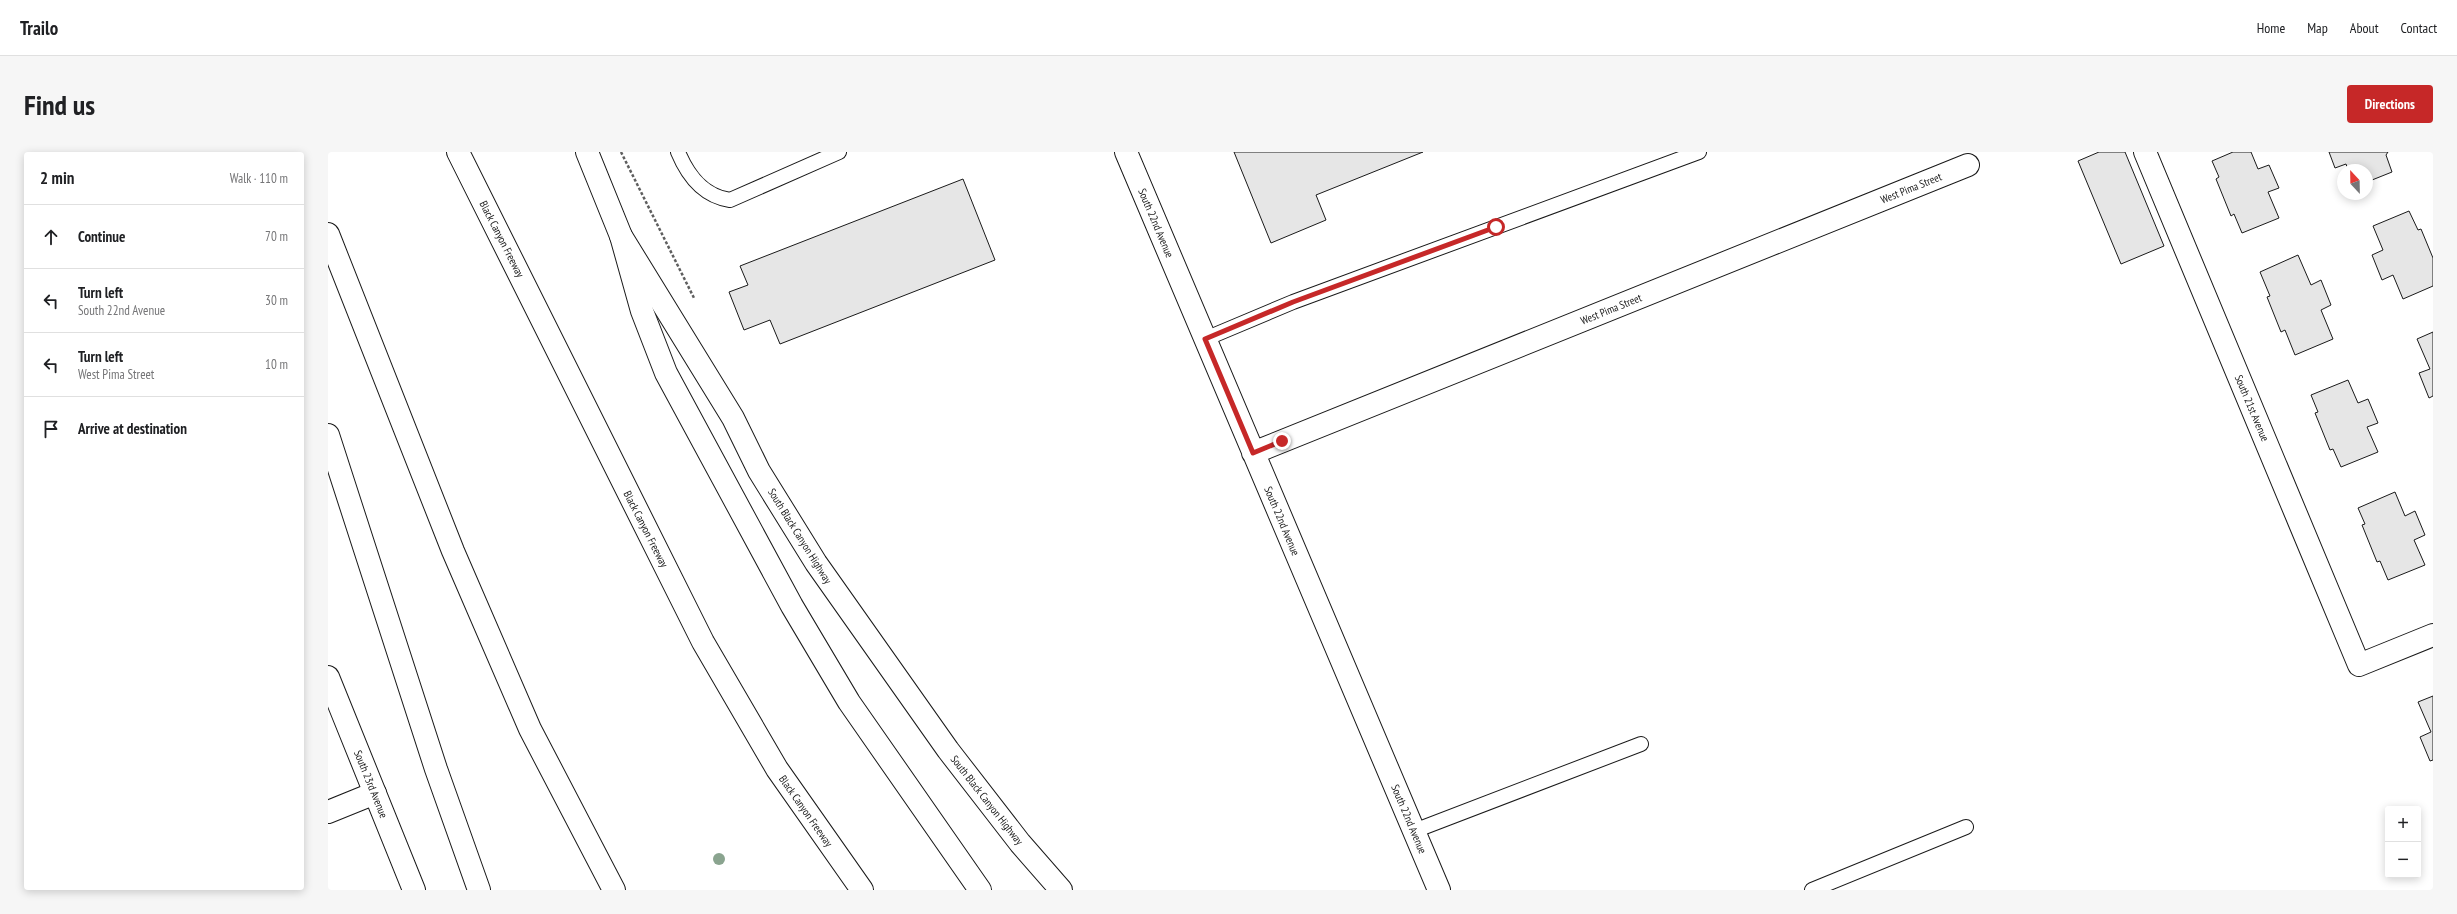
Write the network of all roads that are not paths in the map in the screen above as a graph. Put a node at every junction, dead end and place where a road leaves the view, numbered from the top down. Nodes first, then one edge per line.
1 (458, 152) edge
2 (586, 152) edge
3 (678, 152) edge
4 (839, 152) edge
5 (1126, 152) edge
6 (1699, 152) edge
7 (2145, 152) edge
8 (1968, 165) dead end
9 (328, 234) edge
10 (621, 236) junction
11 (1205, 339) junction
12 (328, 435) edge
13 (1253, 453) junction
14 (2433, 635) edge
15 (328, 677) edge
16 (1641, 744) dead end
17 (375, 794) junction
18 (328, 812) edge
19 (1966, 827) dead end
20 (1414, 832) junction
21 (414, 890) edge
22 (479, 890) edge
23 (614, 890) edge
24 (862, 890) edge
25 (980, 890) edge
26 (1061, 890) edge
27 (1439, 890) edge
28 (1812, 890) edge

1 - 24 main road, Black Canyon Freeway
2 - 10 main road, South Black Canyon Highway
3 - 4 lane
5 - 11 main road, South 22nd Avenue
6 - 11 lane
7 - 14 main road, South 21st Avenue
8 - 13 main road, West Pima Street
9 - 23 main road
10 - 25 main road
10 - 26 main road, South Black Canyon Highway
11 - 13 main road, South 22nd Avenue
12 - 22 main road
13 - 20 main road, South 22nd Avenue
15 - 17 main road, South 23rd Avenue
16 - 20 lane
17 - 18 main road
17 - 21 main road, South 23rd Avenue
19 - 28 lane
20 - 27 main road, South 22nd Avenue

